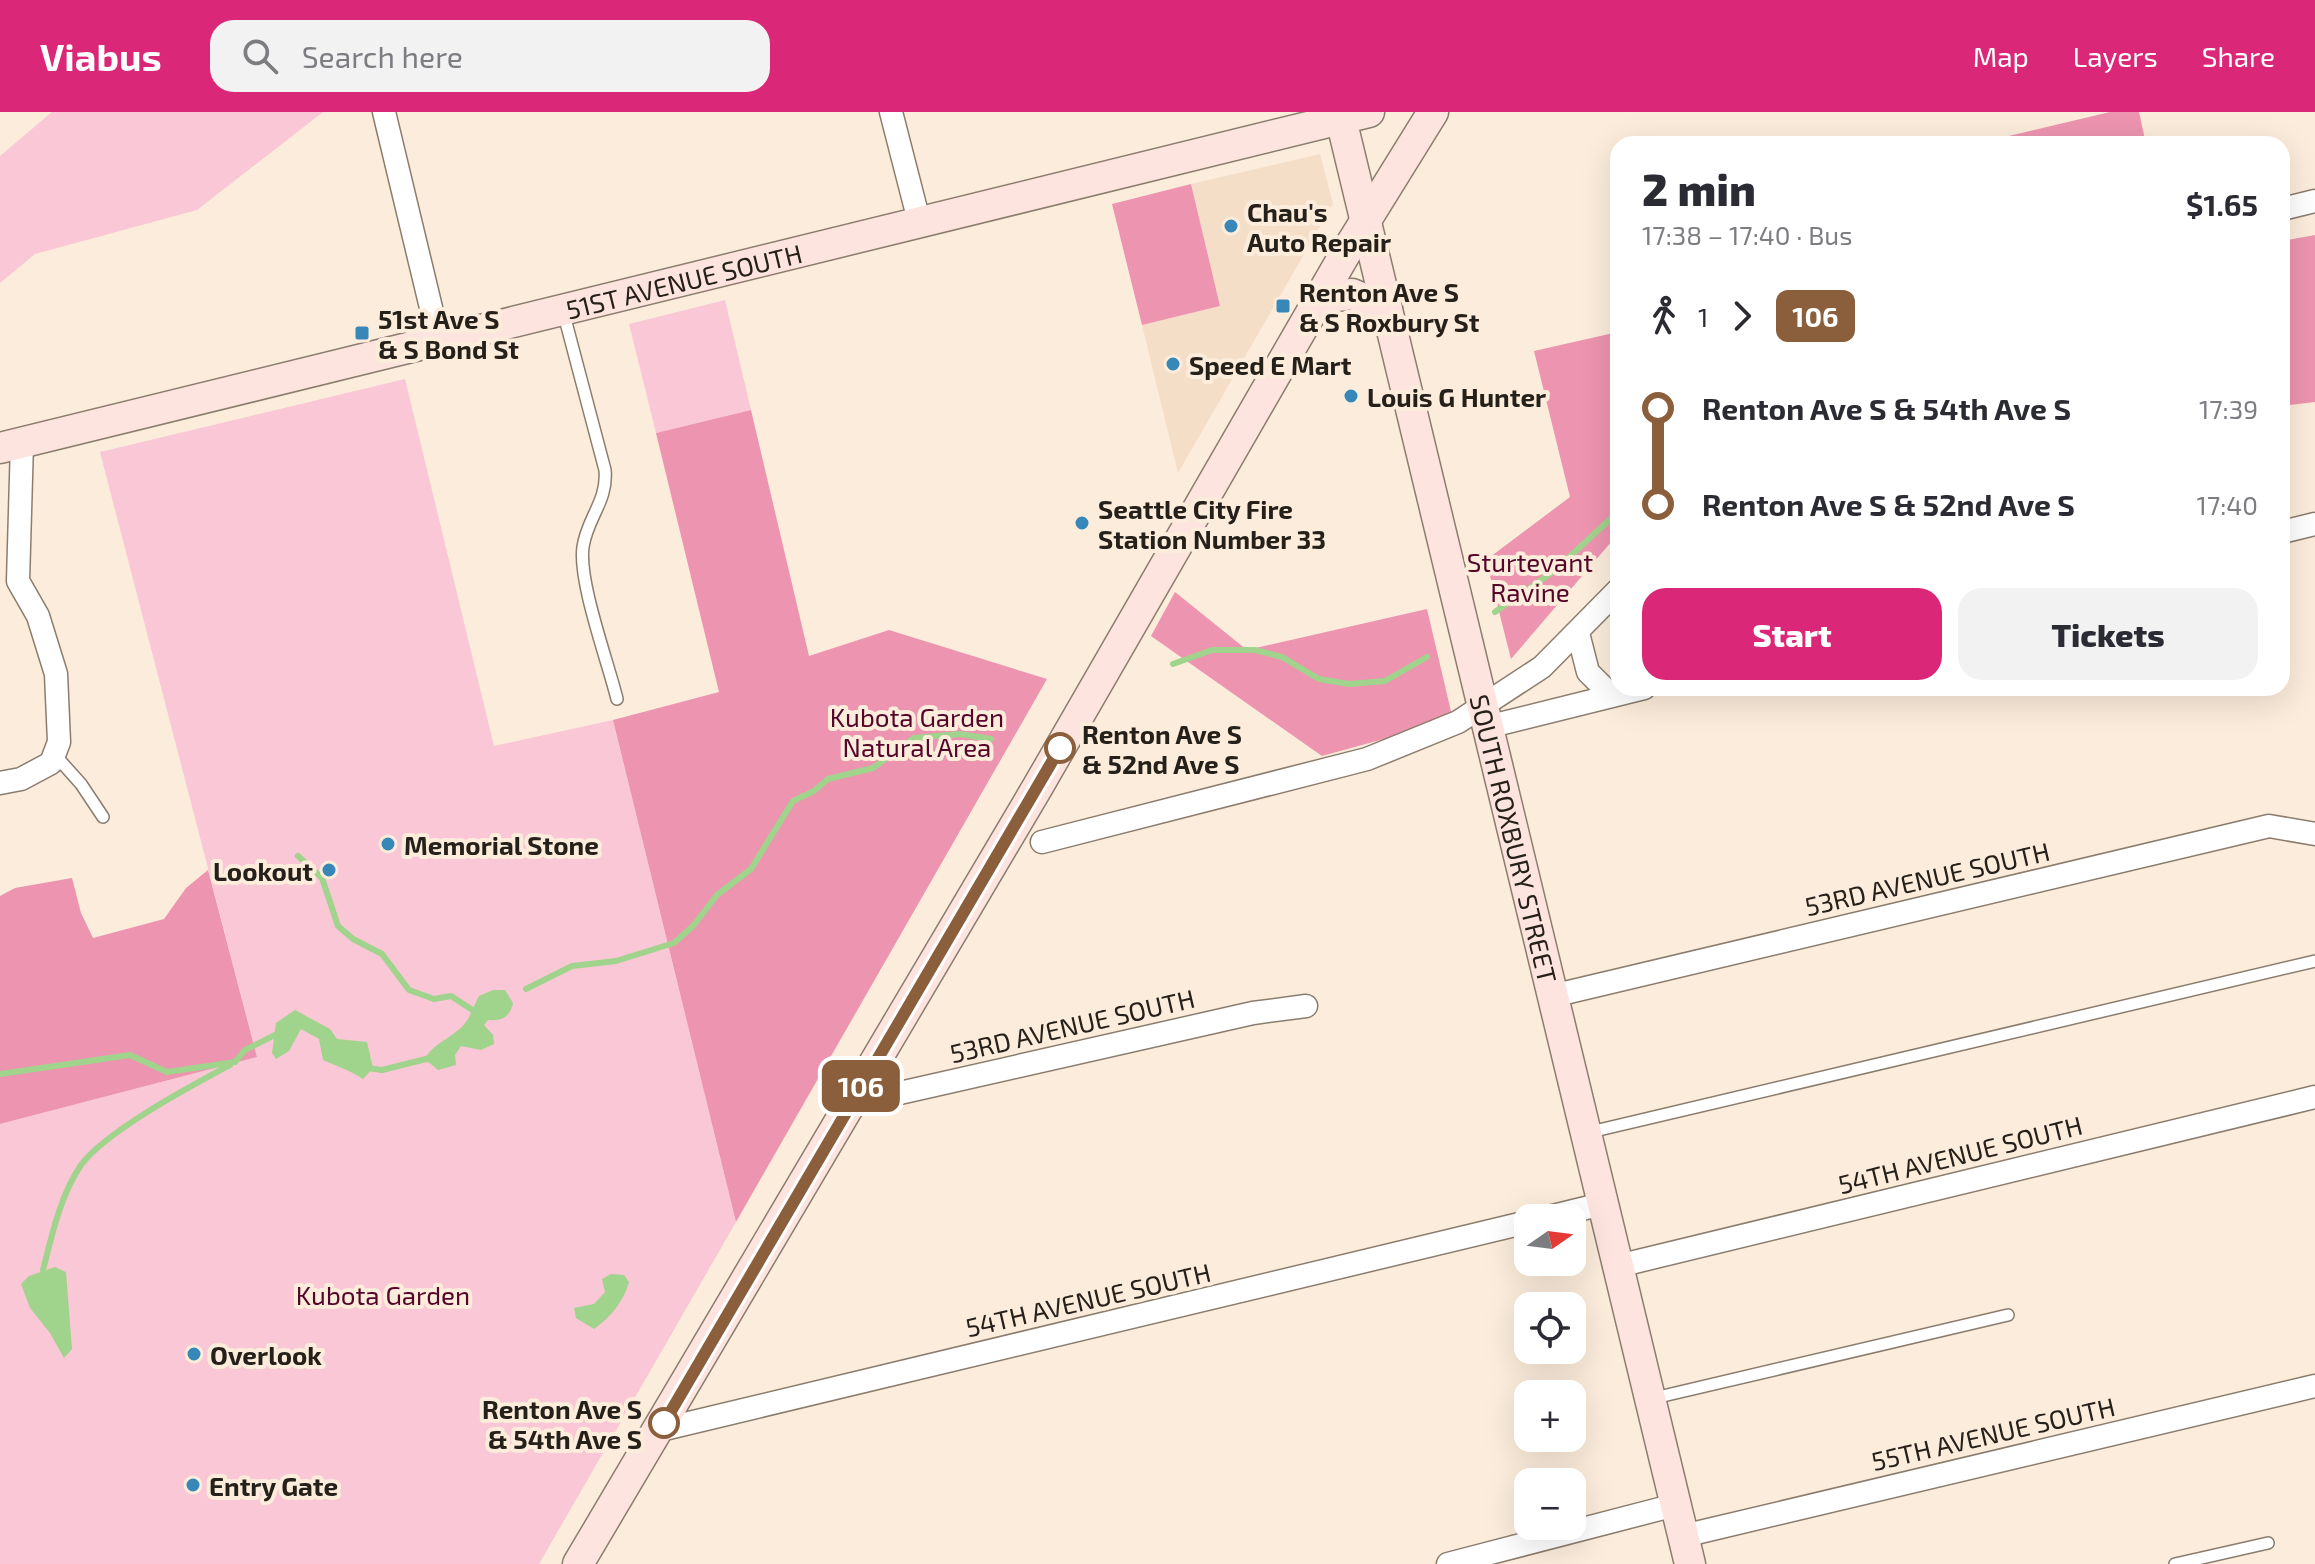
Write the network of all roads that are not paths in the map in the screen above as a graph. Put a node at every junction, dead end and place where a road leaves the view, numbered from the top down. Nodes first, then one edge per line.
1 (384, 112) edge
2 (891, 112) edge
3 (1433, 112) edge
4 (1350, 114) edge
5 (2315, 201) edge
6 (2290, 207) edge
7 (919, 221) junction
8 (1366, 221) junction
9 (1321, 298) junction
10 (1387, 309) junction
11 (562, 310) junction
12 (439, 341) junction
13 (11, 445) edge
14 (2315, 524) edge
15 (2290, 530) edge
16 (9, 584) edge
17 (1610, 599) edge
18 (1578, 633) junction
19 (1610, 694) edge
20 (1612, 696) edge
21 (617, 699) dead end
22 (1485, 717) junction
23 (56, 756) junction
24 (0, 783) edge
25 (103, 817) dead end
26 (2314, 838) edge
27 (1042, 842) dead end
28 (2315, 961) edge
29 (1552, 996) junction
30 (1306, 1006) dead end
31 (2315, 1097) edge
32 (851, 1104) junction
33 (1586, 1133) junction
34 (1602, 1204) junction
35 (1586, 1208) edge
36 (1514, 1225) edge
37 (1618, 1266) junction
38 (2008, 1315) dead end
39 (2315, 1386) edge
40 (1650, 1399) junction
41 (660, 1430) junction
42 (1675, 1505) junction
43 (2268, 1543) dead end
44 (1687, 1550) edge
45 (578, 1564) edge
46 (1448, 1564) edge
47 (2175, 1564) edge

1 - 12 street
2 - 7 street
3 - 8 street
4 - 7 street, 51ST AVENUE SOUTH
4 - 8 street, SOUTH ROXBURY STREET
5 - 6 street
7 - 11 street, 51ST AVENUE SOUTH
8 - 9 street
8 - 10 street, SOUTH ROXBURY STREET
9 - 10 street
9 - 32 street
10 - 22 street, SOUTH ROXBURY STREET
11 - 12 street, 51ST AVENUE SOUTH
11 - 21 lane
12 - 13 street, 51ST AVENUE SOUTH
13 - 16 street
14 - 15 street
16 - 23 street
17 - 18 street
18 - 19 street
18 - 22 street
20 - 22 street
22 - 27 street
22 - 29 street, SOUTH ROXBURY STREET
23 - 24 street
23 - 25 lane
26 - 29 street, 53RD AVENUE SOUTH
28 - 33 lane
29 - 33 street, SOUTH ROXBURY STREET
30 - 32 street, 53RD AVENUE SOUTH
31 - 37 street, 54TH AVENUE SOUTH
32 - 41 street
33 - 34 street, SOUTH ROXBURY STREET
34 - 35 street
34 - 37 street, SOUTH ROXBURY STREET
36 - 41 street, 54TH AVENUE SOUTH
37 - 40 street, SOUTH ROXBURY STREET
38 - 40 lane
39 - 44 street, 55TH AVENUE SOUTH
40 - 42 street, SOUTH ROXBURY STREET
41 - 45 street
42 - 44 street, SOUTH ROXBURY STREET
42 - 46 street
43 - 47 lane

